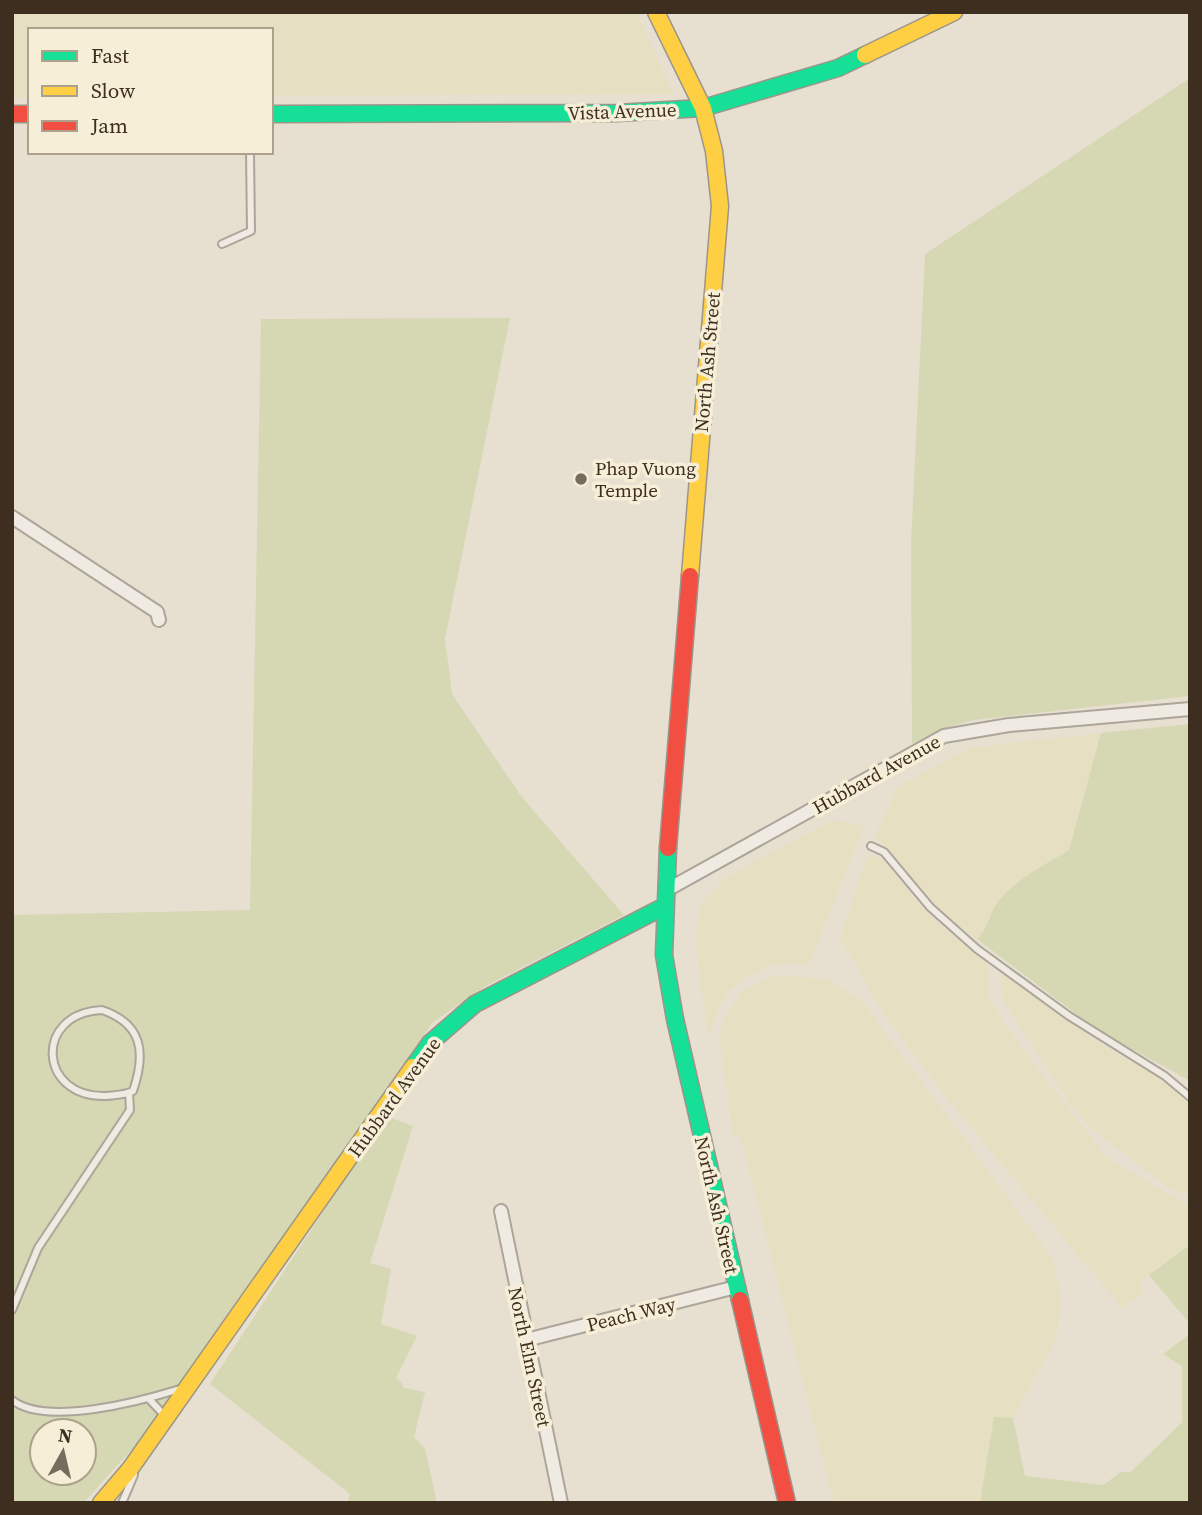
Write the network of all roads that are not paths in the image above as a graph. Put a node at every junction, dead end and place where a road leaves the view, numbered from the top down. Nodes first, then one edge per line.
1 (656, 12) edge
2 (954, 12) edge
3 (926, 18) edge
4 (703, 108) junction
5 (273, 114) edge
6 (250, 154) edge
7 (222, 244) dead end
8 (12, 517) edge
9 (159, 620) dead end
10 (1190, 709) edge
11 (871, 846) dead end
12 (665, 898) junction
13 (129, 1093) junction
14 (1190, 1097) edge
15 (501, 1211) dead end
16 (736, 1287) junction
17 (12, 1310) edge
18 (526, 1340) junction
19 (194, 1380) junction
20 (12, 1399) edge
21 (149, 1399) junction
22 (167, 1418) junction
23 (137, 1460) junction
24 (101, 1503) edge
25 (122, 1503) edge
26 (561, 1503) edge
27 (787, 1503) edge

1 - 4 street, North Ash Street
2 - 3 street, Vista Avenue
3 - 4 street, Vista Avenue
4 - 5 street, Vista Avenue
4 - 12 street, North Ash Street
6 - 7 lane
8 - 9 street
10 - 12 street, Hubbard Avenue
11 - 14 lane
12 - 16 street, North Ash Street
12 - 19 street, Hubbard Avenue
13 - 13 lane
13 - 17 lane
15 - 18 street, North Elm Street
16 - 18 street, Peach Way
16 - 27 street, North Ash Street
18 - 26 street, North Elm Street
19 - 21 lane
19 - 22 street, Hubbard Avenue
20 - 21 lane
21 - 22 lane
22 - 23 street, Hubbard Avenue
23 - 24 street, Hubbard Avenue
23 - 25 lane

